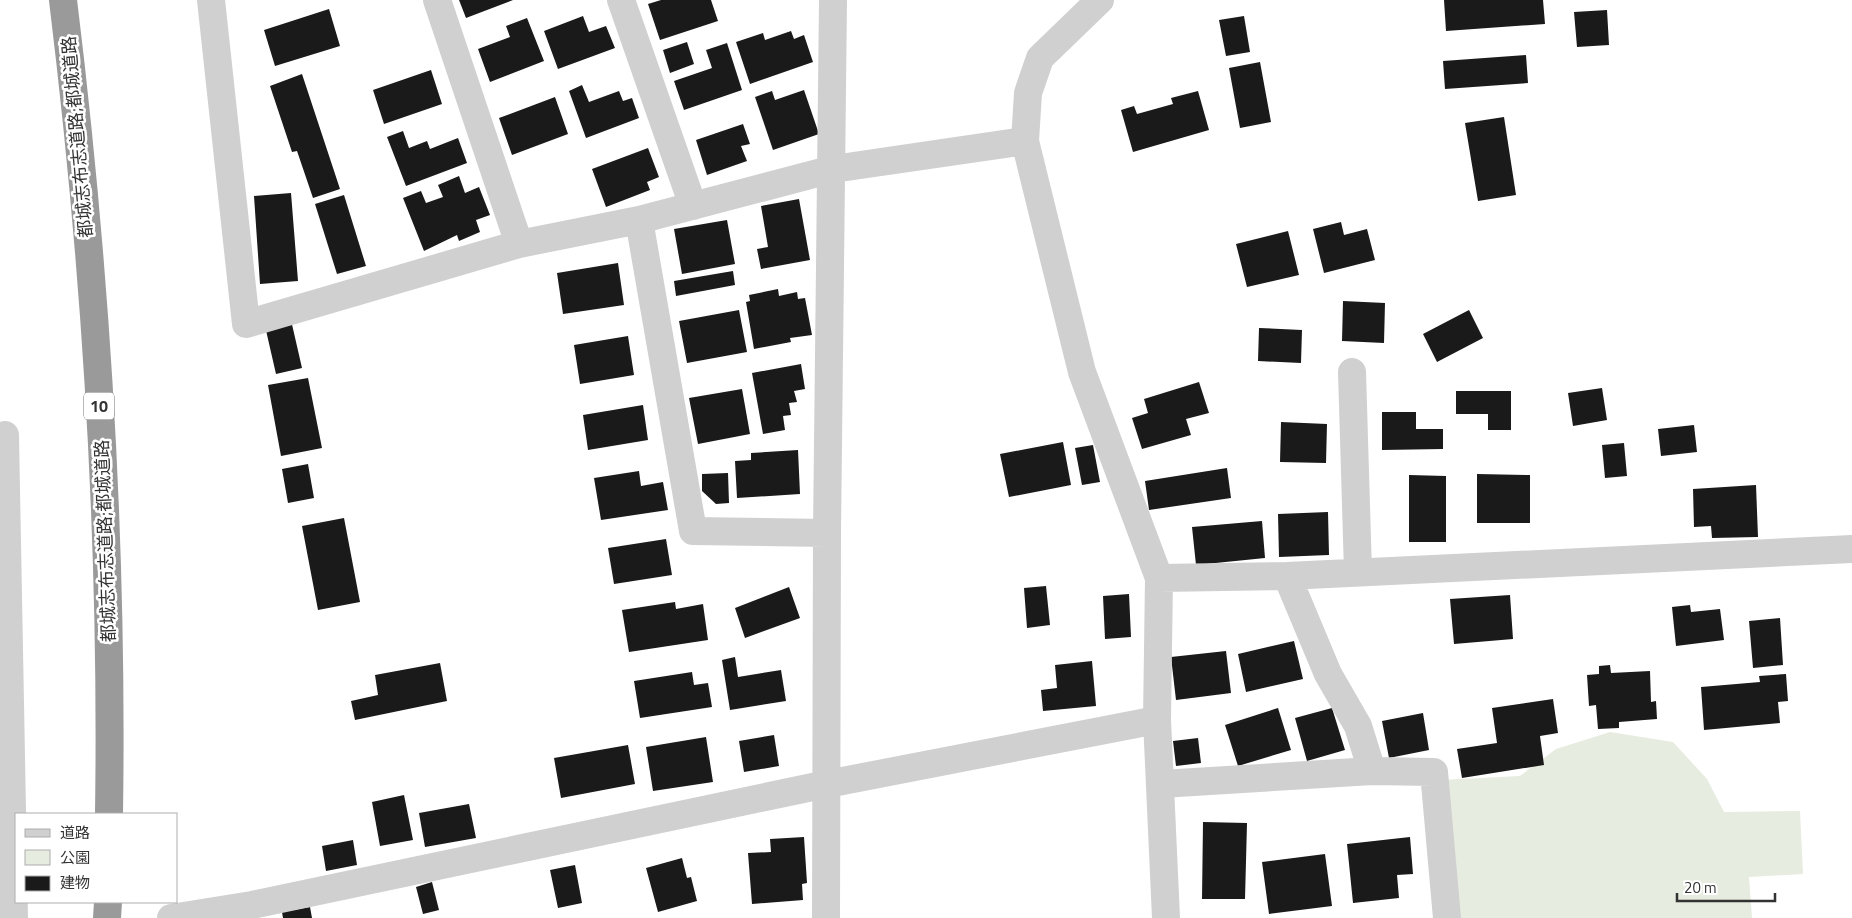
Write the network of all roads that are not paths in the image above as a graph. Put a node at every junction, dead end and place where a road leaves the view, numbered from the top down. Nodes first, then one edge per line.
1 (63, 0) edge
2 (211, 0) edge
3 (437, 0) edge
4 (621, 0) edge
5 (833, 0) edge
6 (1100, 0) edge
7 (1024, 141) junction
8 (833, 169) junction
9 (693, 206) junction
10 (639, 220) junction
11 (519, 244) junction
12 (1352, 372) dead end
13 (0, 439) edge
14 (827, 533) junction
15 (1852, 549) edge
16 (1358, 572) junction
17 (1287, 576) junction
18 (1159, 578) junction
19 (1157, 720) junction
20 (1372, 771) junction
21 (827, 784) junction
22 (1161, 784) junction
23 (109, 813) edge
24 (108, 903) edge
25 (267, 908) edge
26 (14, 918) edge
27 (107, 918) edge
28 (171, 918) edge
29 (826, 918) edge
30 (1166, 918) edge
31 (1447, 918) edge

1 - 23 highway, 都城志布志道路;都城道路 / 10
2 - 11 street
3 - 11 street
4 - 9 street
5 - 8 street
6 - 7 street
7 - 8 street
7 - 18 street
8 - 9 street
8 - 14 street
9 - 10 street
10 - 11 street
10 - 14 street
12 - 16 street
13 - 26 street
14 - 21 street
15 - 16 street
16 - 17 street
17 - 18 street
17 - 20 street
18 - 19 street
19 - 21 street
19 - 22 street
20 - 22 street
20 - 31 street
21 - 25 street
21 - 29 street
22 - 30 street
24 - 27 highway
25 - 28 street

